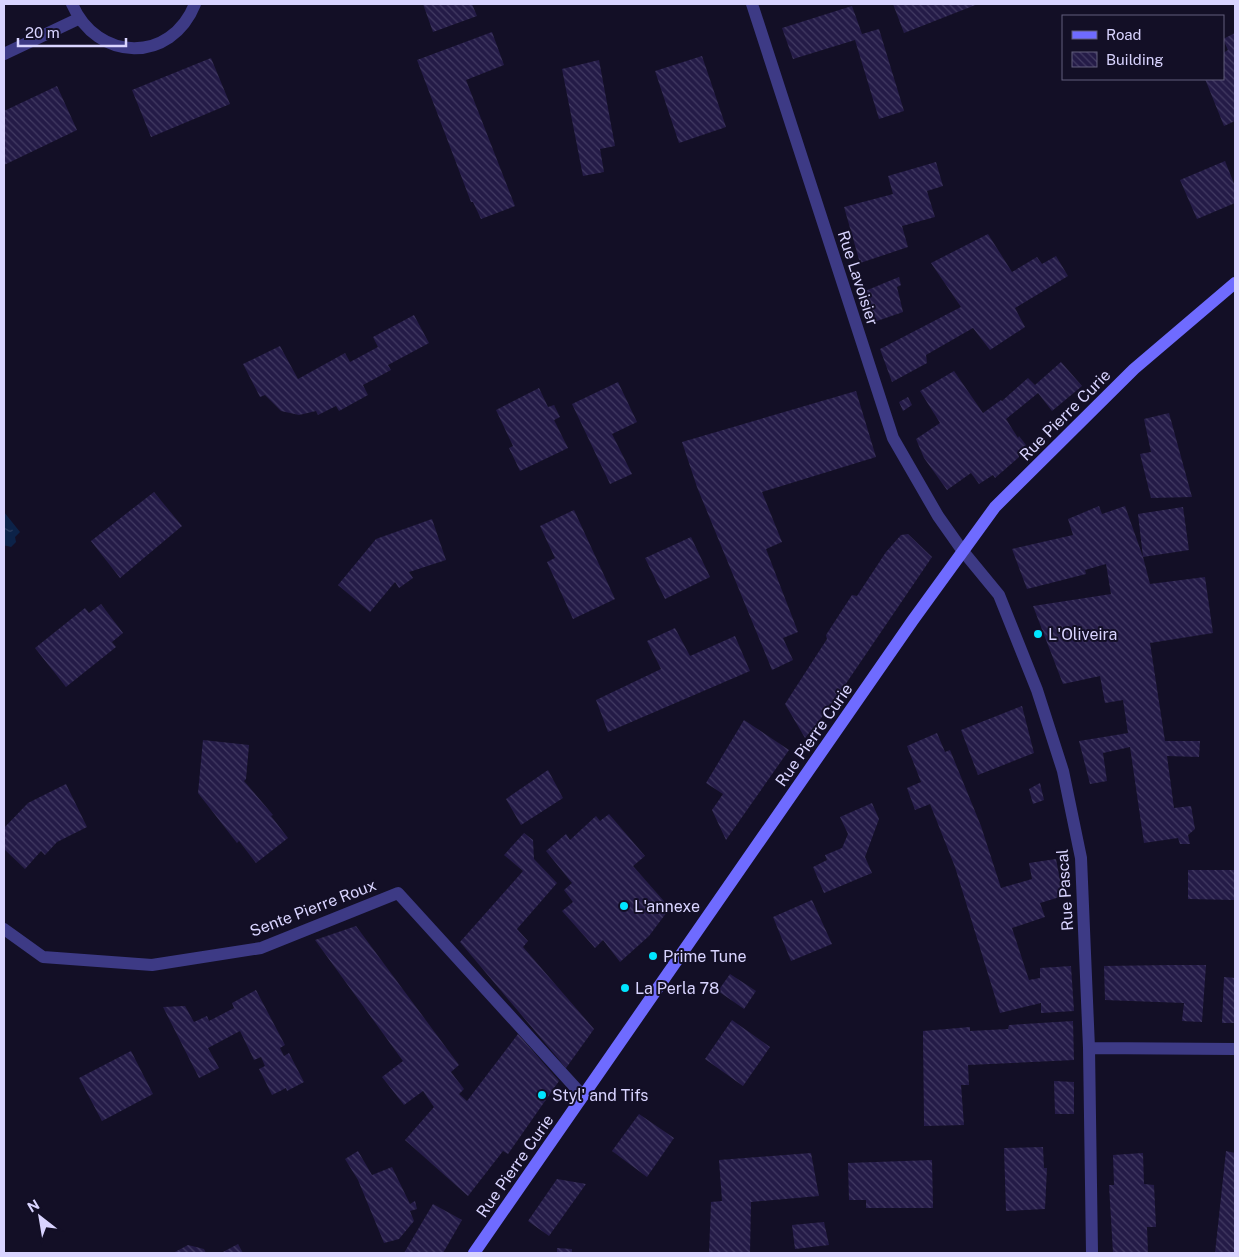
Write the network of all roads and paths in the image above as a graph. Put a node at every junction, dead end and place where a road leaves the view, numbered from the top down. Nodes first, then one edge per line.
1 (72, 4) edge
2 (195, 4) edge
3 (752, 4) edge
4 (78, 18) junction
5 (4, 54) edge
6 (1235, 283) edge
7 (962, 550) junction
8 (4, 929) edge
9 (1089, 1048) junction
10 (1235, 1049) edge
11 (583, 1096) junction
12 (474, 1253) edge
13 (1092, 1253) edge

1 - 4 street
2 - 4 street
3 - 7 street, Rue Lavoisier
4 - 5 street
6 - 7 street, Rue Pierre Curie
7 - 9 street, Rue Pascal
7 - 11 street, Rue Pierre Curie
8 - 11 street, Sente Pierre Roux
9 - 10 street
9 - 13 street, Rue Pascal
11 - 12 street, Rue Pierre Curie

